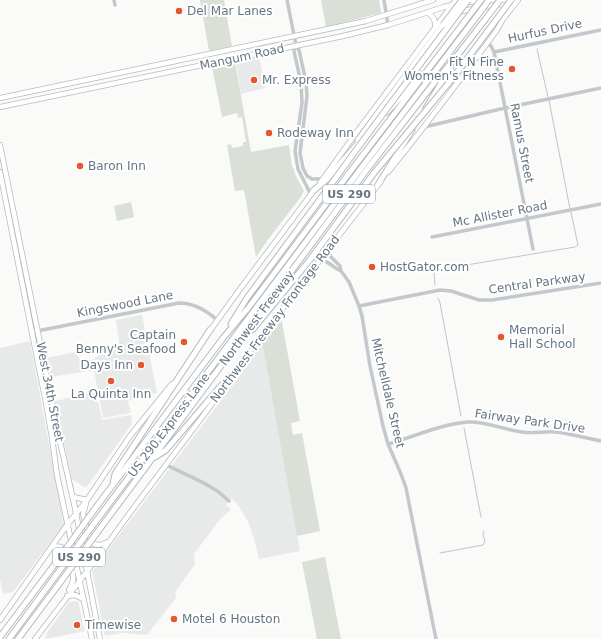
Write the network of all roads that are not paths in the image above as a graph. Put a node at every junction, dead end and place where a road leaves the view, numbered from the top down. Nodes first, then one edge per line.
1 (114, 0) edge
2 (287, 0) edge
3 (384, 0) edge
4 (432, 0) edge
5 (456, 0) edge
6 (462, 0) edge
7 (468, 0) edge
8 (481, 0) edge
9 (489, 0) edge
10 (500, 0) edge
11 (511, 0) edge
12 (518, 0) edge
13 (115, 5) dead end
14 (452, 6) junction
15 (428, 13) junction
16 (386, 15) junction
17 (444, 18) junction
18 (503, 19) junction
19 (388, 25) junction
20 (341, 27) junction
21 (435, 27) junction
22 (601, 30) edge
23 (343, 36) junction
24 (294, 37) junction
25 (487, 43) junction
26 (296, 45) junction
27 (247, 47) junction
28 (494, 52) junction
29 (248, 55) junction
30 (456, 57) junction
31 (428, 70) junction
32 (131, 71) junction
33 (133, 79) junction
34 (601, 88) edge
35 (45, 89) junction
36 (46, 97) junction
37 (0, 98) edge
38 (0, 106) edge
39 (505, 108) junction
40 (424, 127) junction
41 (0, 145) edge
42 (347, 156) junction
43 (0, 172) edge
44 (324, 179) junction
45 (379, 183) junction
46 (312, 193) junction
47 (601, 204) edge
48 (527, 218) junction
49 (432, 237) dead end
50 (21, 246) junction
51 (15, 247) junction
52 (329, 247) junction
53 (533, 248) dead end
54 (319, 260) junction
55 (341, 271) junction
56 (601, 283) edge
57 (359, 306) junction
58 (217, 320) junction
59 (210, 330) junction
60 (38, 331) junction
61 (32, 332) junction
62 (245, 334) junction
63 (223, 338) junction
64 (43, 358) junction
65 (37, 360) junction
66 (239, 368) junction
67 (59, 437) junction
68 (52, 438) junction
69 (601, 441) edge
70 (388, 444) junction
71 (152, 459) junction
72 (166, 464) junction
73 (67, 474) junction
74 (57, 475) junction
75 (112, 486) junction
76 (72, 494) junction
77 (87, 500) junction
78 (229, 501) dead end
79 (76, 514) junction
80 (67, 525) junction
81 (108, 542) junction
82 (53, 546) junction
83 (87, 570) junction
84 (79, 581) junction
85 (67, 596) junction
86 (83, 600) junction
87 (0, 620) edge
88 (100, 633) junction
89 (0, 637) edge
90 (91, 637) edge
91 (9, 639) edge
92 (18, 639) edge
93 (35, 639) edge
94 (100, 639) edge
95 (436, 639) edge

1 - 13 street
2 - 24 street
3 - 16 street
4 - 16 main road, Mangum Road
5 - 14 main road
6 - 42 highway, bridge
7 - 63 highway, bridge
8 - 14 main road, Mangum Road
8 - 31 highway, Northwest Freeway / US 290, bridge
9 - 91 highway, US 290 Express Lane, bridge
10 - 30 highway, Northwest Freeway / US 290, bridge
11 - 62 highway, bridge
12 - 18 main road, Northwest Freeway Frontage Road
14 - 15 main road, Mangum Road
14 - 17 main road
15 - 19 main road, Mangum Road
15 - 21 main road
16 - 19 street
16 - 20 main road, Mangum Road
17 - 18 main road
17 - 21 main road
18 - 25 main road, Northwest Freeway Frontage Road
19 - 23 main road, Mangum Road
20 - 23 main road
20 - 24 main road, Mangum Road
21 - 44 main road
22 - 28 street, Hurfus Drive
23 - 26 main road, Mangum Road
24 - 26 street
24 - 27 main road, Mangum Road
25 - 28 street, Ramus Street
25 - 40 main road, Northwest Freeway Frontage Road
26 - 29 main road, Mangum Road
26 - 44 street
26 - 46 street
27 - 29 main road
27 - 32 main road, Mangum Road
28 - 39 street, Ramus Street
29 - 33 main road, Mangum Road
30 - 45 highway
30 - 62 highway, Northwest Freeway / US 290
31 - 42 highway
31 - 63 highway, Northwest Freeway / US 290
32 - 33 main road
32 - 35 main road, Mangum Road
33 - 36 main road, Mangum Road
34 - 39 street
35 - 36 main road
35 - 37 main road, Mangum Road
36 - 38 main road, Mangum Road
39 - 40 street
39 - 48 street, Ramus Street
40 - 45 main road, Northwest Freeway Frontage Road
41 - 50 main road, West 34th Street
42 - 46 highway
43 - 51 main road, West 34th Street
44 - 46 main road
45 - 52 main road, Northwest Freeway Frontage Road
46 - 58 main road
47 - 48 street, Mc Allister Road
48 - 49 street, Mc Allister Road
48 - 53 street, Ramus Street
50 - 51 main road
50 - 60 main road, West 34th Street
51 - 61 main road, West 34th Street
52 - 54 main road, Northwest Freeway Frontage Road
52 - 55 street, Mitchelldale Street
54 - 55 street, Mitchelldale Street
54 - 66 main road, Northwest Freeway Frontage Road
55 - 57 street, Mitchelldale Street
56 - 57 street, Central Parkway
57 - 70 street, Mitchelldale Street
58 - 59 main road
58 - 60 street, Kingswood Lane
59 - 75 highway
59 - 77 main road
60 - 61 street, Kingswood Lane
60 - 64 main road, West 34th Street
61 - 65 main road, West 34th Street
62 - 71 highway, Northwest Freeway / US 290
63 - 75 highway, Northwest Freeway / US 290
64 - 65 main road
64 - 67 main road, West 34th Street
65 - 68 main road, West 34th Street
66 - 71 highway
66 - 72 main road, Northwest Freeway Frontage Road
67 - 68 main road
67 - 73 main road, West 34th Street
68 - 74 main road, West 34th Street
69 - 70 street, Fairway Park Drive
70 - 95 street, Mitchelldale Street
71 - 92 highway, Northwest Freeway / US 290, bridge
72 - 78 street
72 - 81 main road, Northwest Freeway Frontage Road
73 - 74 main road
73 - 76 main road, West 34th Street
74 - 80 main road, West 34th Street
75 - 89 highway, Northwest Freeway / US 290, bridge
76 - 77 main road
76 - 79 main road, West 34th Street
77 - 79 main road
77 - 81 main road
79 - 80 main road
79 - 83 main road, West 34th Street
80 - 82 main road
80 - 84 main road, West 34th Street
81 - 83 main road, Northwest Freeway Frontage Road
82 - 85 main road
82 - 87 main road
83 - 84 main road, Northwest Freeway Frontage Road
83 - 88 main road, West 34th Street
84 - 85 main road, Northwest Freeway Frontage Road
84 - 86 main road, West 34th Street
85 - 86 main road
85 - 93 main road, Northwest Freeway Frontage Road
86 - 90 main road, West 34th Street
88 - 90 main road
88 - 94 main road, West 34th Street

